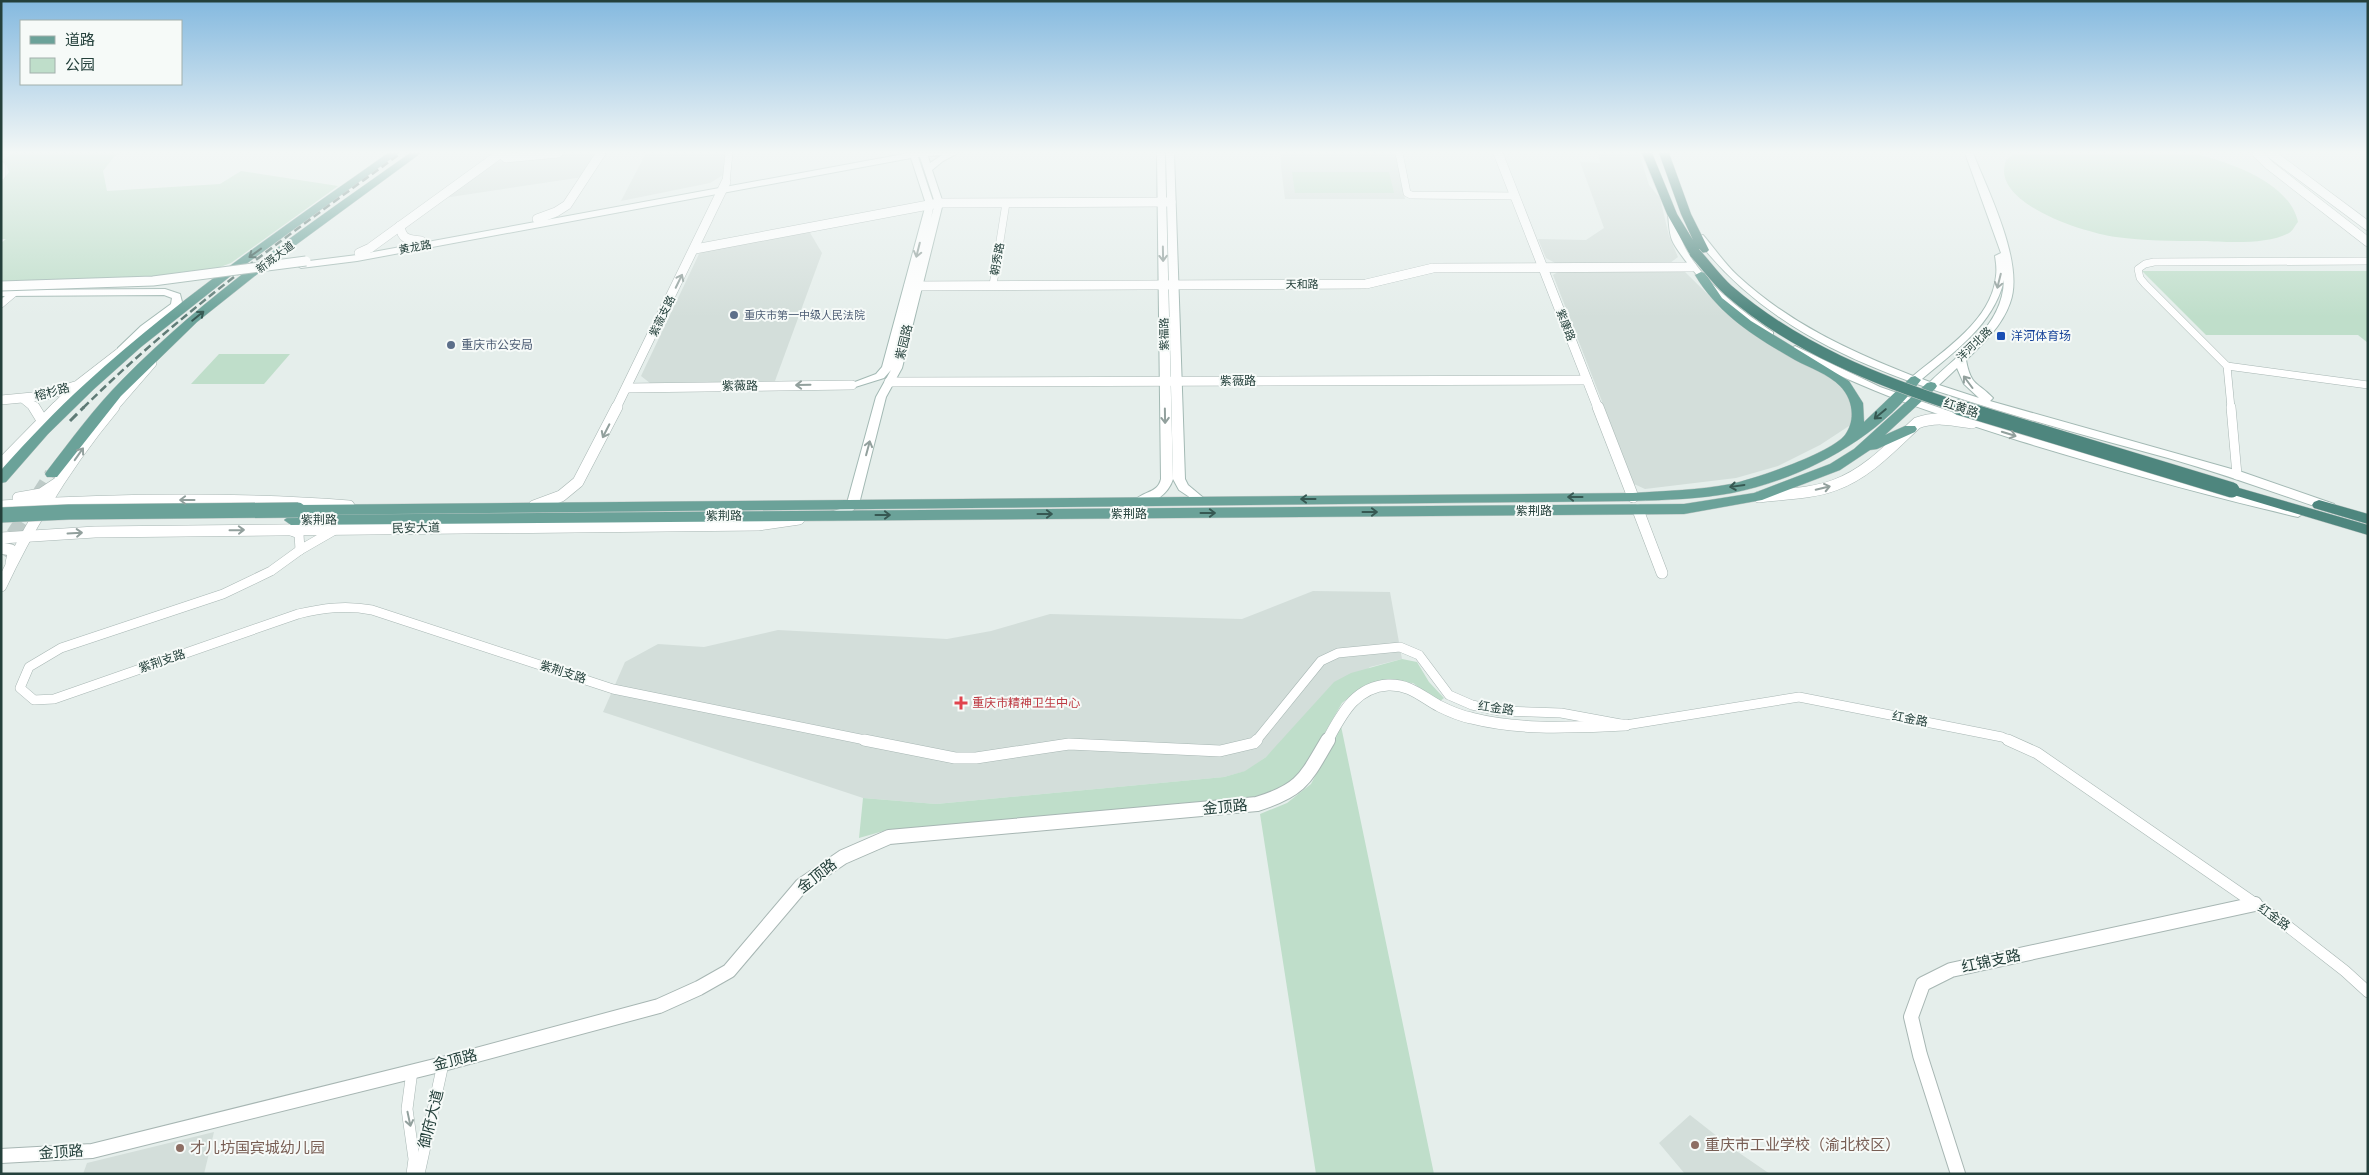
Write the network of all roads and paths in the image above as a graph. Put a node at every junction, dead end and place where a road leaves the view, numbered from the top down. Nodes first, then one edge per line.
1 (318, 208) edge
2 (342, 208) edge
3 (425, 208) edge
4 (562, 208) edge
5 (599, 208) edge
6 (610, 208) edge
7 (714, 208) edge
8 (914, 208) edge
9 (933, 208) edge
10 (1005, 208) edge
11 (1167, 208) edge
12 (1520, 208) edge
13 (1670, 208) edge
14 (1684, 208) edge
15 (1982, 208) edge
16 (1989, 208) edge
17 (2324, 208) edge
18 (2335, 208) edge
19 (2344, 208) edge
20 (2351, 208) edge
21 (1672, 214) junction
22 (1686, 214) junction
23 (537, 219) junction
24 (2368, 220) edge
25 (400, 226) junction
26 (2368, 226) edge
27 (2368, 233) edge
28 (421, 241) junction
29 (2368, 242) edge
30 (695, 249) junction
31 (359, 252) junction
32 (1699, 252) junction
33 (2368, 261) edge
34 (304, 263) junction
35 (1543, 268) junction
36 (1696, 271) junction
37 (1169, 284) junction
38 (992, 285) junction
39 (913, 286) junction
40 (208, 287) junction
41 (1, 290) edge
42 (14, 293) junction
43 (1, 304) edge
44 (162, 349) junction
45 (122, 350) junction
46 (1960, 358) junction
47 (2227, 366) junction
48 (1587, 380) junction
49 (1915, 380) junction
50 (1165, 381) junction
51 (1176, 381) junction
52 (888, 382) junction
53 (79, 384) junction
54 (852, 385) junction
55 (2368, 385) edge
56 (1930, 386) junction
57 (628, 388) junction
58 (881, 398) junction
59 (24, 399) junction
60 (1899, 399) junction
61 (1, 400) edge
62 (1913, 404) junction
63 (42, 420) junction
64 (1976, 424) junction
65 (1910, 429) junction
66 (2092, 434) junction
67 (1845, 444) junction
68 (1860, 452) junction
69 (1, 464) edge
70 (66, 472) junction
71 (52, 474) tunnel mouth
72 (1, 479) edge
73 (2234, 483) junction
74 (1757, 497) junction
75 (1, 499) edge
76 (1140, 500) junction
77 (1200, 500) junction
78 (46, 503) junction
79 (853, 504) junction
80 (1635, 504) junction
81 (1, 506) edge
82 (534, 506) junction
83 (376, 508) junction
84 (1, 515) edge
85 (831, 516) junction
86 (2368, 519) edge
87 (293, 520) junction
88 (1, 524) edge
89 (2353, 526) junction
90 (338, 529) junction
91 (2368, 530) edge
92 (26, 536) junction
93 (1, 538) edge
94 (1, 548) edge
95 (300, 550) junction
96 (9, 567) junction
97 (1662, 573) dead end
98 (1, 586) edge
99 (1400, 647) joint
100 (1626, 725) junction
101 (2255, 904) junction
102 (2368, 992) edge
103 (443, 1064) junction
104 (412, 1071) junction
105 (1, 1156) edge
106 (412, 1174) edge
107 (419, 1174) edge
108 (1958, 1174) edge

1 -> 40 main road, 新溉大道
44 -> 2 main road, 新溉大道
3 - 25 street
4 - 23 street
5 - 23 main road, 黄龙路
6 - 34 main road, 黄龙路
7 - 30 street, 紫薇支路
8 - 30 street
9 - 39 main road, 紫园路
10 - 38 street, 朝秀路
11 - 37 main road, 紫福路
12 - 35 street, 紫康路
13 - 21 highway, 红黄路
14 - 22 highway, 红黄路
15 -> 49 main road, 洋河北路
16 - 46 main road, 洋河北路
17 - 29 street
18 - 27 street
19 - 26 street
20 - 24 street
21 - 32 highway, 红黄路
21 - 36 main road
22 - 32 highway, 红黄路
22 - 49 main road
23 - 28 main road, 黄龙路
25 - 28 street
25 - 31 street
28 - 31 main road, 黄龙路
57 -> 30 street, 紫薇支路
31 - 34 main road, 黄龙路
32 - 73 highway, 红黄路, bridge
33 - 47 street
34 - 41 main road, bridge
35 - 36 street, 天和路
35 - 37 street, 天和路
35 - 48 street, 紫康路
36 - 60 main road
36 - 67 main road
37 - 38 street, 天和路
37 - 50 main road, 紫福路
37 - 51 main road, 紫福路
38 - 39 street, 天和路
39 - 52 main road, 紫园路
39 - 54 main road, 紫园路
40 - 45 street, 新溉大道
40 - 72 main road, 新溉大道
41 - 42 main road
42 - 43 street
42 - 45 main road
70 -> 44 street, 新溉大道
44 - 71 main road, 新溉大道
45 - 53 street, 新溉大道
46 - 56 main road, 洋河北路
66 -> 46 main road
47 - 55 street
47 - 73 street
48 - 51 street, 紫薇路
48 - 80 street, 紫康路
49 - 56 main road
49 - 60 main road, 紫荆路
50 - 51 street, 紫薇路
50 - 52 street, 紫薇路
50 -> 76 main road, 紫福路
51 - 77 main road, 紫福路
52 - 58 main road, 紫园路
53 - 59 street, 榕杉路
53 - 63 street, 新溉大道
54 -> 57 street, 紫薇路
54 - 58 main road
56 - 62 main road, 紫荆路
56 - 66 main road
57 -> 82 street, 紫薇支路
79 -> 58 main road, 紫园路
59 - 61 street, 榕杉路
59 - 63 street, 榕杉路
60 - 62 main road
60 -> 67 main road, 紫荆路
62 - 64 main road
62 - 68 main road, 紫荆路
63 - 69 street, 新溉大道
64 - 65 street
64 -> 89 main road
65 - 68 main road
74 -> 65 street
66 - 73 main road
67 -> 80 main road, 紫荆路
68 - 74 main road, 紫荆路
70 - 75 street
70 - 78 street, 新溉大道
73 - 86 highway, 红黄路
73 - 89 highway, 红黄路
74 - 80 main road, 紫荆路
76 - 77 main road, 紫荆路
76 - 79 main road, 紫荆路
80 -> 77 main road, 紫荆路
78 - 81 street
83 -> 78 street
78 - 92 street, 新溉大道
79 - 82 main road, 紫荆路
79 - 85 main road
85 -> 80 main road, 紫荆路
80 - 97 street, 紫康路
82 - 83 main road, 紫荆路
83 - 87 main road, 紫荆路
84 - 87 main road, bridge
85 - 87 main road, 紫荆路
85 - 90 street, 民安大道
87 - 88 main road
87 - 90 street, 民安大道
92 -> 87 street, 民安大道
87 - 95 street
89 - 91 highway, 红黄路
90 - 95 street
92 - 93 street, 民安大道
92 - 96 street, 新溉大道
94 - 96 street
95 - 99 street, 紫荆支路
96 - 98 street, 新溉大道
99 - 100 street, 红金路
100 - 101 street, 红金路
100 - 103 street, 金顶路
101 - 102 street, 红金路
101 - 108 street, 红锦支路
103 - 104 street, 金顶路
103 - 107 street, 御府大道
104 - 105 street, 金顶路
104 -> 106 street, 御府大道

